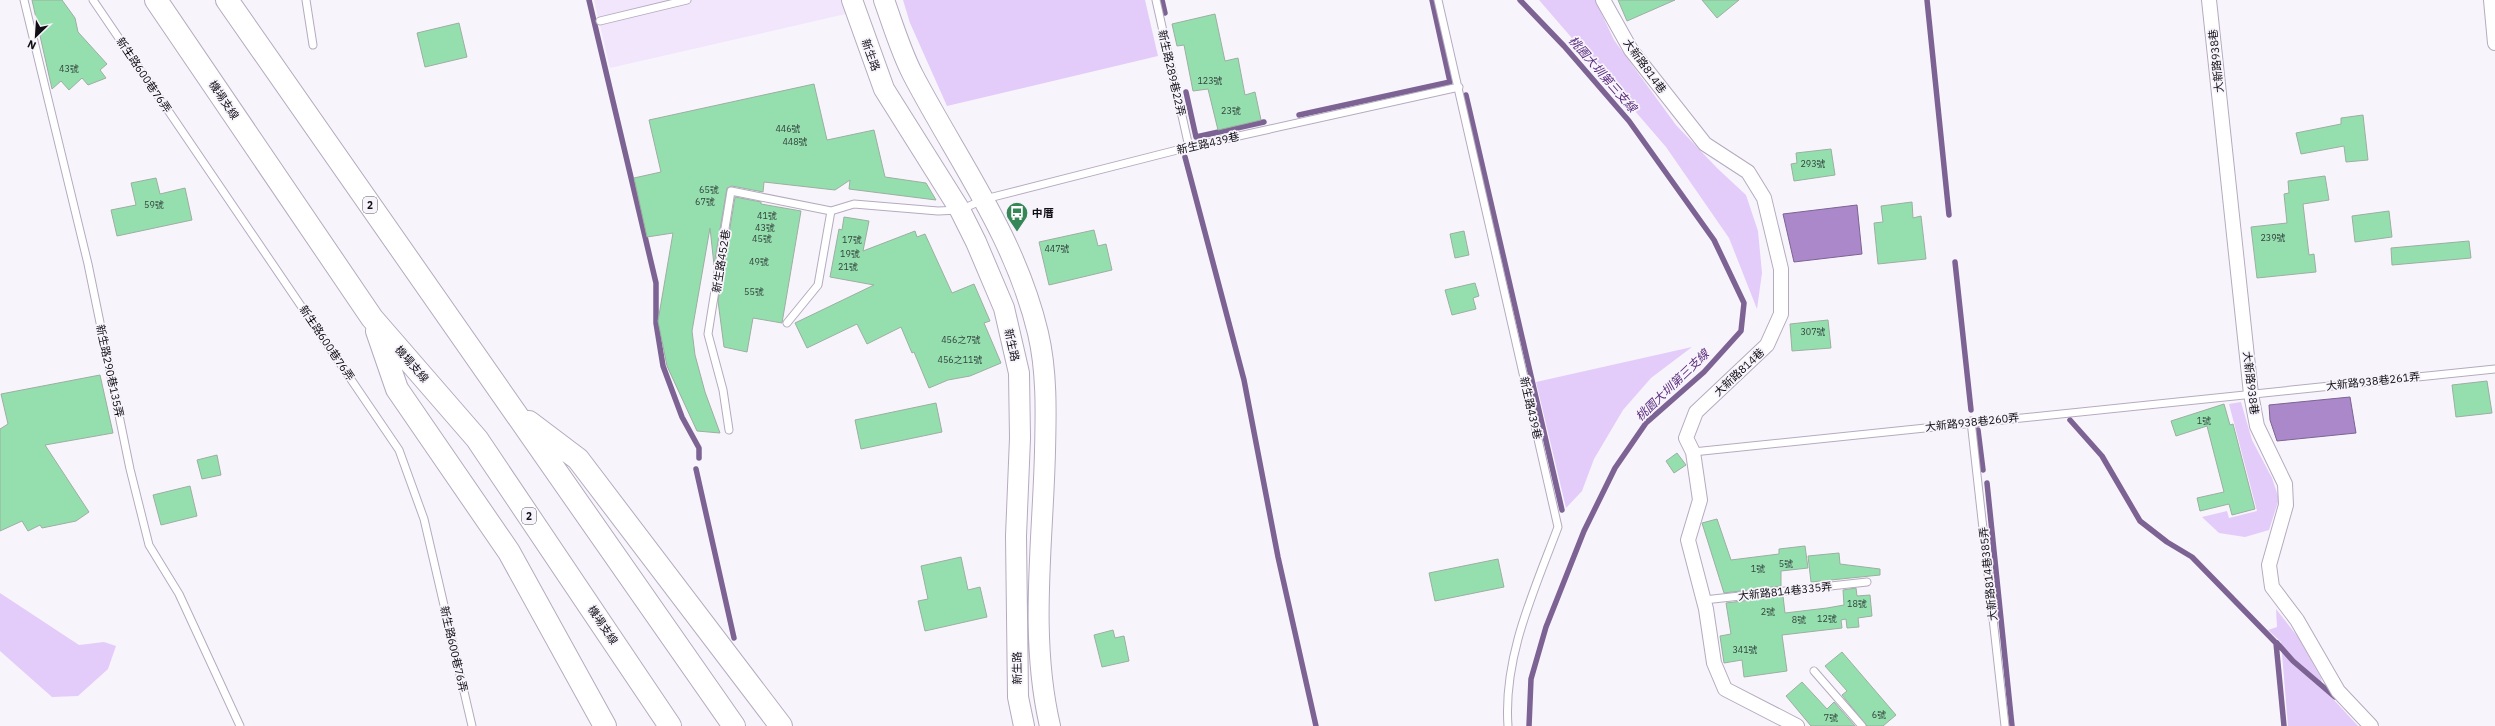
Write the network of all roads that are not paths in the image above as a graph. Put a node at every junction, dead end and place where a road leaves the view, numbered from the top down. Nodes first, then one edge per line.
1 (24, 0) edge
2 (93, 0) edge
3 (156, 0) edge
4 (227, 0) edge
5 (306, 0) edge
6 (687, 0) edge
7 (852, 0) edge
8 (884, 0) edge
9 (1156, 0) edge
10 (1438, 0) edge
11 (1603, 0) edge
12 (2209, 0) edge
13 (2491, 0) edge
14 (600, 21) dead end
15 (2495, 43) edge
16 (313, 45) dead end
17 (1458, 87) junction
18 (1189, 147) junction
19 (985, 199) junction
20 (960, 210) junction
21 (831, 211) junction
22 (372, 318) junction
23 (787, 323) dead end
24 (2495, 369) edge
25 (2251, 394) junction
26 (513, 410) junction
27 (1971, 422) junction
28 (729, 430) dead end
29 (1693, 452) junction
30 (1867, 582) dead end
31 (1704, 600) junction
32 (1814, 671) dead end
33 (240, 726) edge
34 (472, 726) edge
35 (605, 726) edge
36 (670, 726) edge
37 (734, 726) edge
38 (781, 726) edge
39 (1024, 726) edge
40 (1050, 726) edge
41 (1508, 726) edge
42 (1796, 726) edge
43 (1862, 726) edge
44 (2005, 726) edge
45 (2371, 726) edge

1 - 33 lane, 新生路290巷135弄
2 - 34 lane, 新生路600巷76弄
3 - 22 highway, 機場支線 / 2
4 - 26 highway, 2
5 - 16 lane
6 - 14 lane
7 - 20 main road, 新生路
8 - 19 main road, 新生路
9 - 18 lane, 新生路289巷22弄
10 - 17 lane, 新生路439巷
11 - 29 street, 大新路814巷
12 - 25 street, 大新路938巷
13 - 15 street
17 - 18 lane, 新生路439巷
17 - 41 lane, 新生路439巷
18 - 19 lane, 新生路439巷
19 - 20 lane, 新生路439巷
19 - 40 main road, 新生路
20 - 21 lane, 新生路452巷
20 - 39 main road, 新生路
21 - 23 lane
21 - 28 lane, 新生路452巷
22 - 35 highway
22 - 36 highway, 機場支線 / 2
24 - 25 lane, 大新路938巷261弄
25 - 27 lane, 大新路938巷260弄
25 - 45 street, 大新路938巷
26 - 37 highway, 2
26 - 38 highway
27 - 29 lane, 大新路938巷260弄
27 - 44 lane, 大新路814巷385弄
29 - 31 street, 大新路814巷
30 - 31 lane, 大新路814巷335弄
31 - 42 street, 大新路814巷
32 - 43 lane

